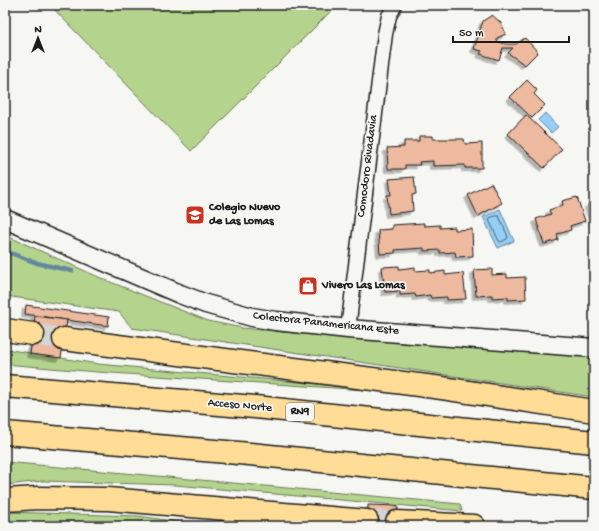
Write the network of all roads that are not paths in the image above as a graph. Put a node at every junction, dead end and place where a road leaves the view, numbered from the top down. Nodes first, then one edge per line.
1 (395, 5) edge
2 (5, 219) edge
3 (348, 329) junction
4 (5, 330) edge
5 (33, 334) tunnel mouth
6 (64, 339) tunnel mouth
7 (594, 348) edge
8 (5, 386) edge
9 (594, 411) edge
10 (5, 433) edge
11 (594, 442) edge
12 (594, 488) edge
13 (5, 500) edge
14 (367, 520) tunnel mouth
15 (397, 522) dead end
16 (474, 526) edge

1 - 3 street, Comodoro Rivadavia
2 - 3 street, Colectora Panamericana Este
3 - 7 street, Colectora Panamericana Este
4 - 5 highway
6 - 9 highway
8 - 11 highway, Acceso Norte / RN9
10 - 12 highway
13 - 14 highway
15 - 16 highway

